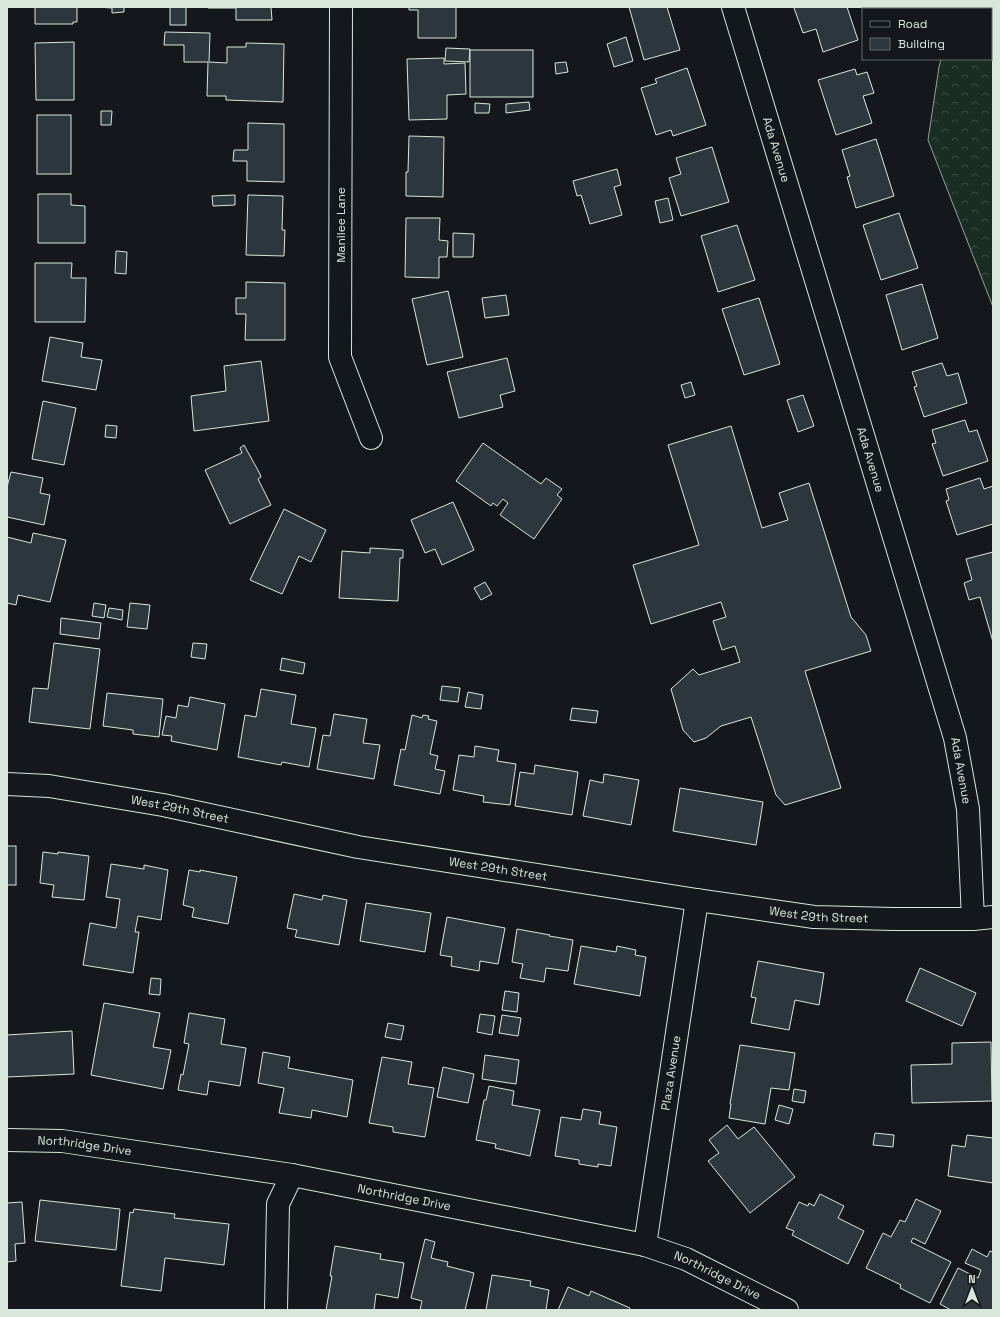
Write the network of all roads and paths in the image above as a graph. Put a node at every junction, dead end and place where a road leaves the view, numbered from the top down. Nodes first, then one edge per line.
1 (341, 7) edge
2 (733, 7) edge
3 (371, 438) dead end
4 (7, 784) edge
5 (697, 900) junction
6 (983, 918) edge
7 (7, 1140) edge
8 (292, 1175) junction
9 (645, 1245) junction
10 (276, 1310) edge
11 (787, 1310) edge

1 - 3 street, Manilee Lane
2 - 6 street, Ada Avenue
4 - 5 street, West 29th Street
5 - 6 street, West 29th Street
5 - 9 street, Plaza Avenue
7 - 8 street, Northridge Drive
8 - 9 street, Northridge Drive
8 - 10 street
9 - 11 street, Northridge Drive

